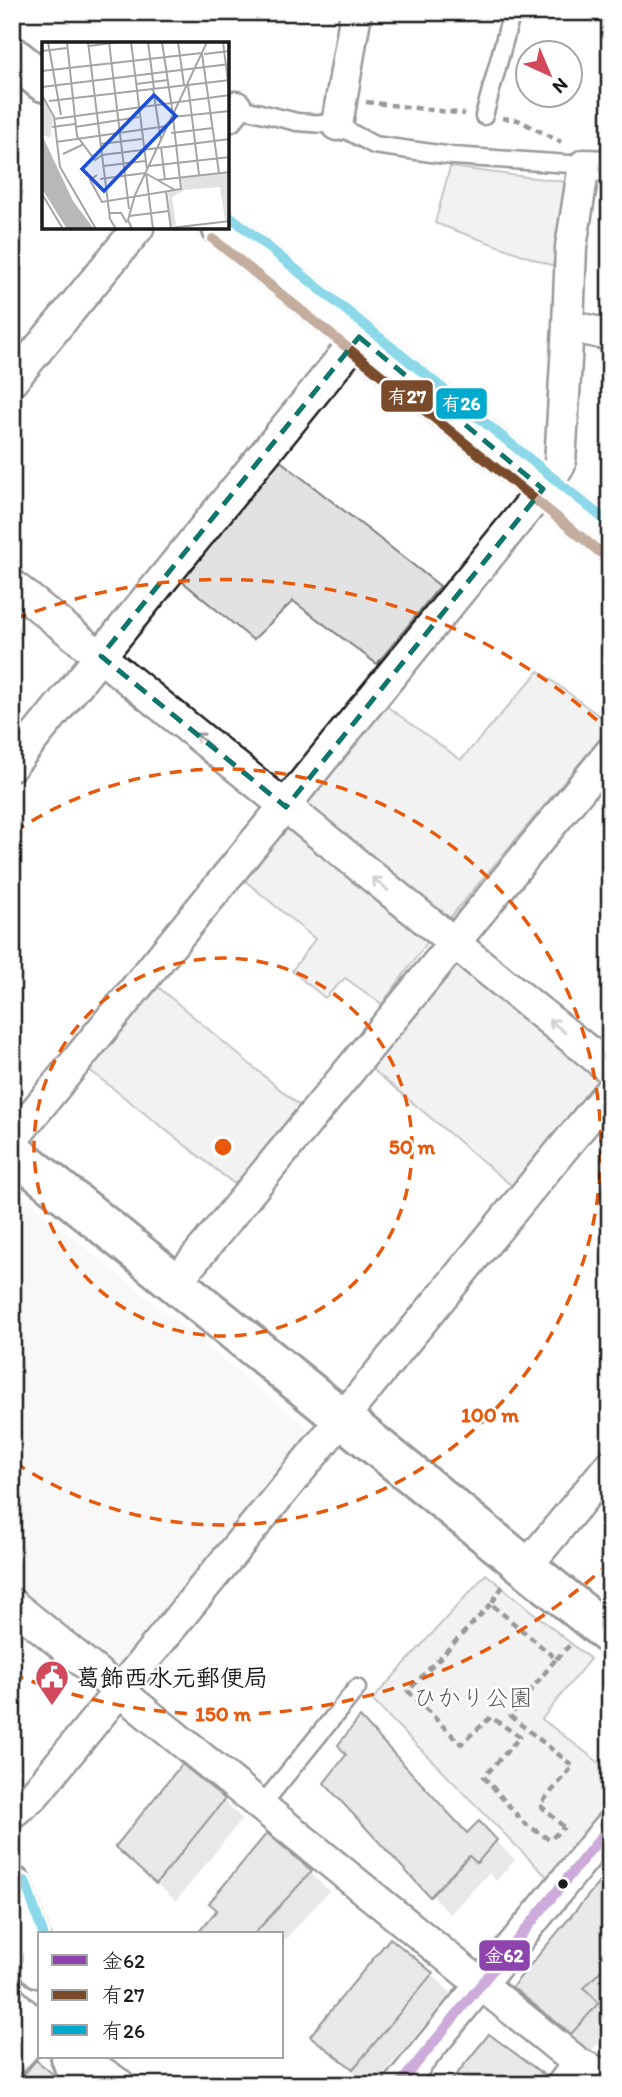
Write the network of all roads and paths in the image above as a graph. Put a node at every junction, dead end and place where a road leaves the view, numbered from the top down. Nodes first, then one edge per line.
1 (356, 12) edge
2 (512, 12) edge
3 (232, 112) edge
4 (484, 116) dead end
5 (337, 125) junction
6 (597, 166) edge
7 (137, 229) edge
8 (223, 229) edge
9 (568, 326) junction
10 (610, 335) edge
11 (359, 337) junction
12 (12, 381) edge
13 (543, 489) junction
14 (610, 542) edge
15 (12, 585) edge
16 (101, 656) junction
17 (610, 753) edge
18 (12, 765) edge
19 (286, 807) junction
20 (454, 944) junction
21 (610, 1069) edge
22 (610, 1091) edge
23 (12, 1140) edge
24 (12, 1151) edge
25 (176, 1282) junction
26 (341, 1419) junction
27 (610, 1465) edge
28 (523, 1565) junction
29 (12, 1604) edge
30 (491, 1604) junction
31 (610, 1635) edge
32 (357, 1688) dead end
33 (120, 1691) junction
34 (261, 1806) junction
35 (12, 1813) edge
36 (610, 1826) edge
37 (564, 1827) junction
38 (590, 1849) junction
39 (12, 1886) edge
40 (38, 1962) edge
41 (480, 1984) junction
42 (29, 2017) edge
43 (12, 2054) edge
44 (75, 2067) edge
45 (591, 2072) edge
46 (120, 2085) edge
47 (399, 2085) edge

1 - 5 street
2 - 4 lane
3 - 5 lane
5 - 6 lane
6 - 9 street
7 - 12 street
8 - 11 street
9 - 10 street
9 - 13 street
11 - 13 street
11 - 16 street
13 - 14 street
13 - 19 street
15 - 16 street
16 - 18 street
19 -> 16 street
17 - 20 street
20 -> 19 street
19 - 23 street
21 -> 20 street
20 - 25 street
22 - 26 street
24 - 25 street
25 - 26 street
26 - 28 street
26 - 33 street
27 - 28 street
28 - 30 path
28 - 31 street
29 - 33 street
30 - 37 path
30 - 37 path
32 - 34 lane
33 - 34 street
33 - 35 street
34 - 41 street
36 - 38 street
37 - 38 path
38 - 41 street
39 - 40 street
41 - 45 street
41 - 47 street
42 - 43 street
44 - 46 street

